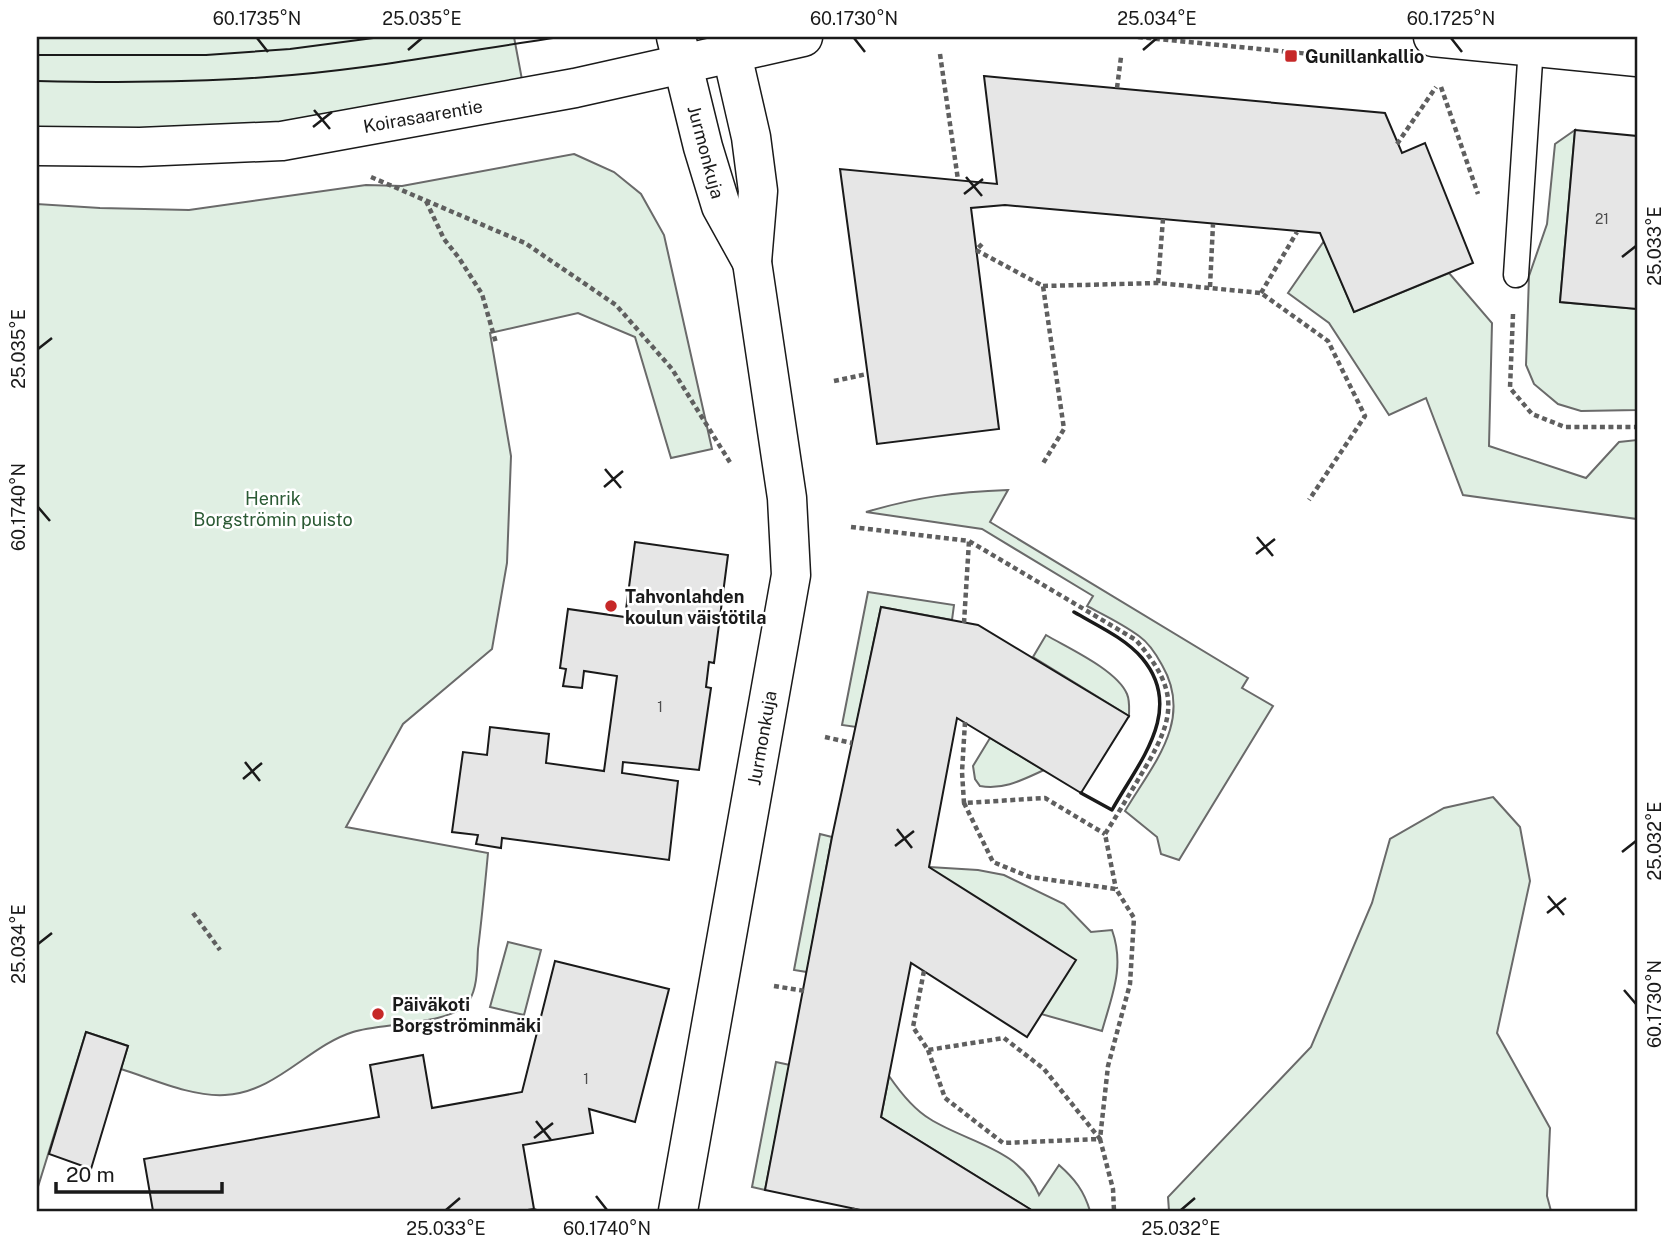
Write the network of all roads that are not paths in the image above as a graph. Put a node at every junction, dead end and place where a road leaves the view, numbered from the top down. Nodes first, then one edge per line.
1 (803, 37) edge
2 (1433, 37) edge
3 (730, 44) edge
4 (1531, 46) junction
5 (680, 50) edge
6 (1637, 57) edge
7 (37, 146) edge
8 (752, 262) junction
9 (1516, 275) road end
10 (678, 1211) edge

1 - 3 street, Koirasaarentie
2 - 4 street
3 - 5 street, Koirasaarentie
3 - 8 street, Jurmonkuja
4 - 6 street
4 - 9 lane
5 - 7 street, Koirasaarentie
5 - 8 street, Jurmonkuja
8 - 10 street, Jurmonkuja

